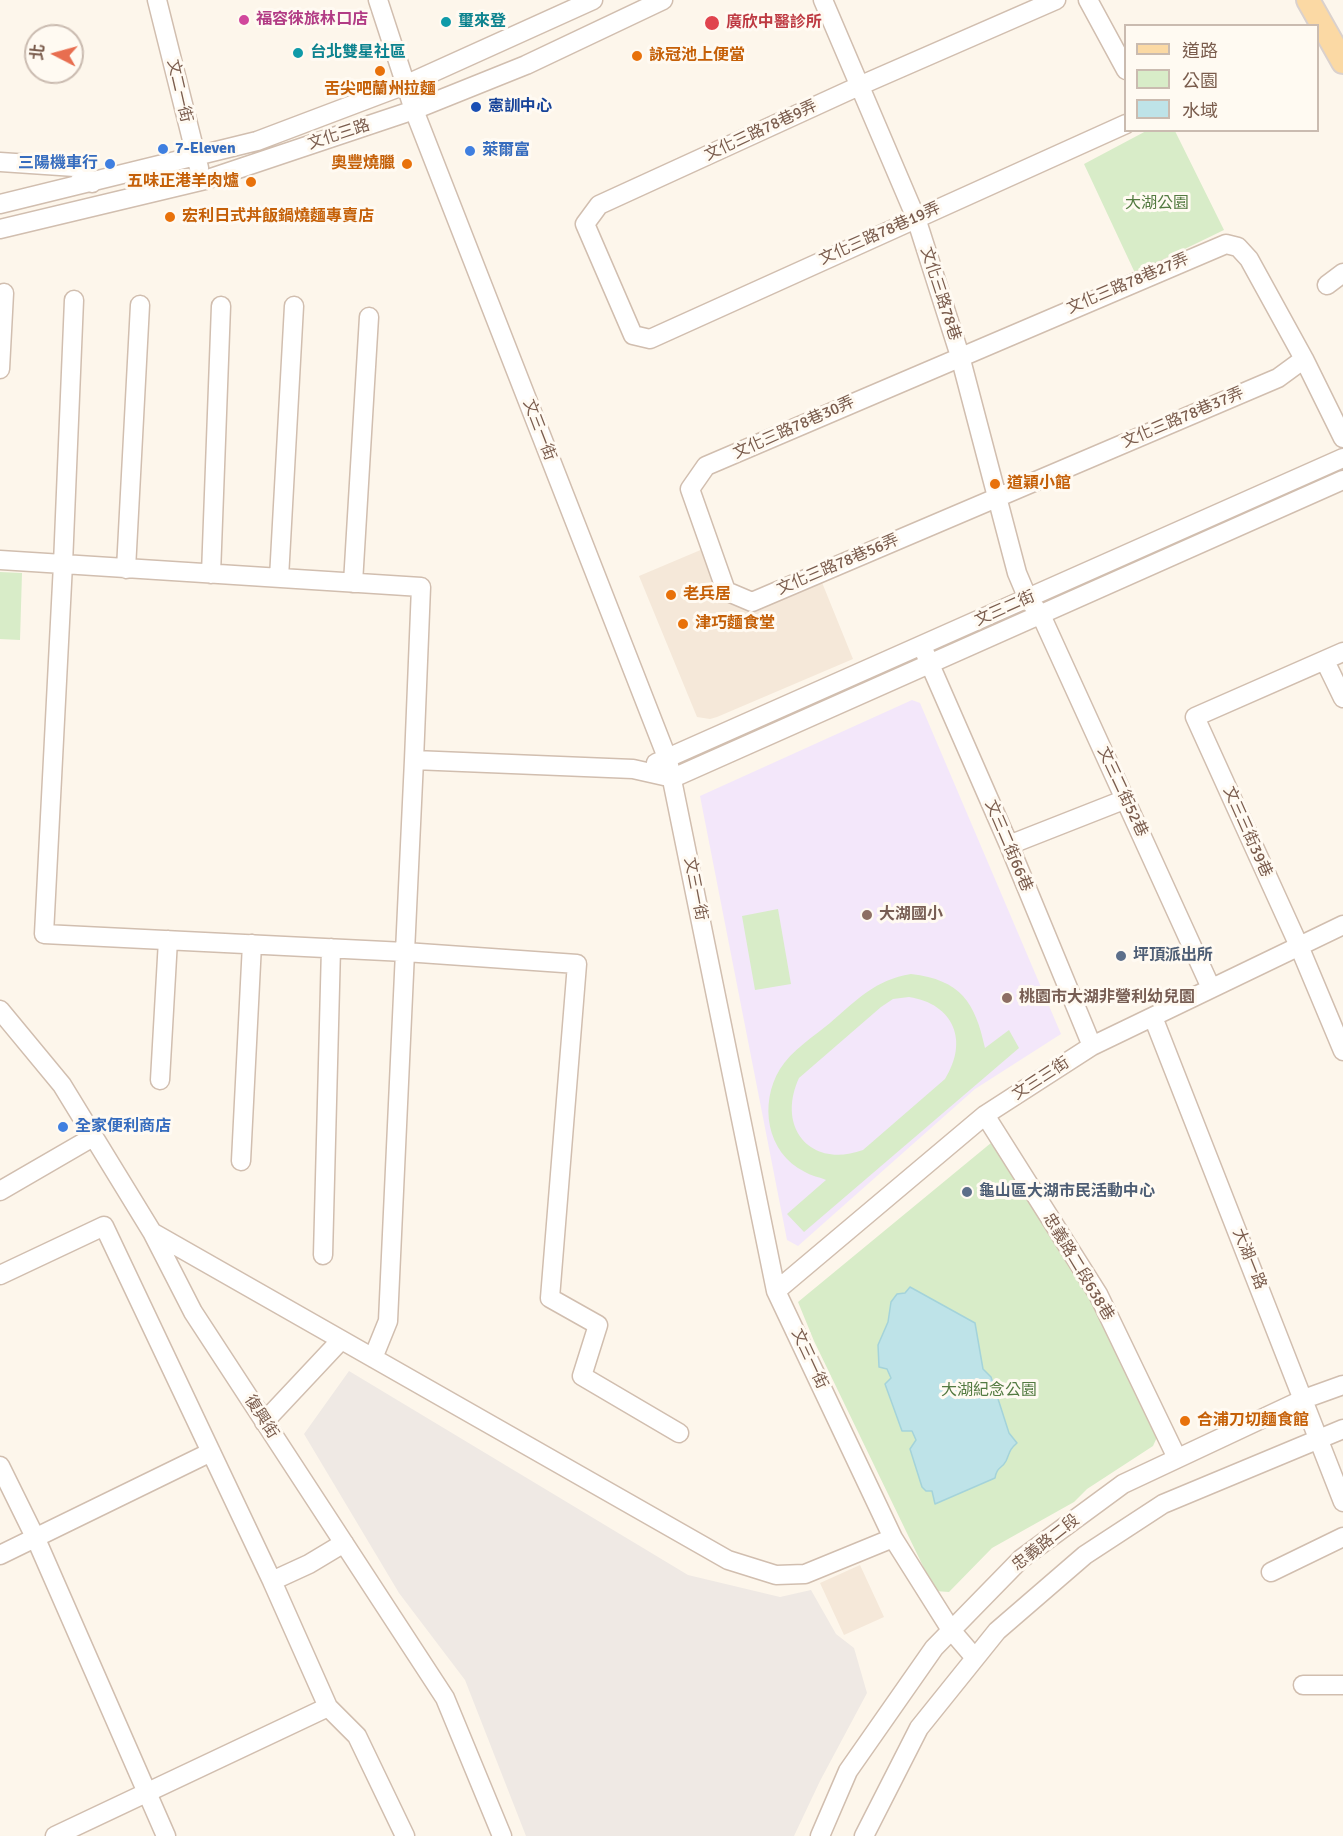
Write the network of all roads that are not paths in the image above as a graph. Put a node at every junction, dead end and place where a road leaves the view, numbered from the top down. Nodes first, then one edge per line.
1 (157, 0) edge
2 (378, 0) edge
3 (593, 0) edge
4 (663, 0) edge
5 (823, 0) edge
6 (1056, 0) edge
7 (1088, 0) edge
8 (1308, 0) edge
9 (1343, 62) edge
10 (1124, 68) edge
11 (405, 85) junction
12 (859, 86) junction
13 (414, 110) junction
14 (1124, 124) edge
15 (195, 159) junction
16 (0, 162) edge
17 (205, 180) junction
18 (92, 183) junction
19 (0, 204) edge
20 (916, 218) junction
21 (0, 229) edge
22 (1343, 273) edge
23 (1327, 285) dead end
24 (3, 293) dead end
25 (74, 300) dead end
26 (140, 305) dead end
27 (221, 306) dead end
28 (294, 306) dead end
29 (369, 317) dead end
30 (633, 335) joint
31 (960, 356) junction
32 (1304, 359) junction
33 (0, 369) edge
34 (1343, 438) edge
35 (1343, 458) edge
36 (1343, 480) edge
37 (997, 496) junction
38 (709, 543) joint
39 (0, 560) edge
40 (63, 564) junction
41 (126, 569) junction
42 (211, 574) junction
43 (279, 578) junction
44 (353, 583) junction
45 (1028, 599) junction
46 (1041, 615) junction
47 (922, 646) junction
48 (1343, 652) edge
49 (1325, 661) junction
50 (929, 664) junction
51 (1343, 698) edge
52 (414, 760) junction
53 (668, 760) junction
54 (633, 769) junction
55 (673, 778) junction
56 (1126, 799) junction
57 (1009, 845) junction
58 (1343, 925) edge
59 (168, 940) junction
60 (252, 944) junction
61 (1299, 946) junction
62 (331, 948) junction
63 (405, 952) junction
64 (1211, 988) junction
65 (0, 1010) edge
66 (1153, 1017) junction
67 (1092, 1046) junction
68 (1343, 1051) edge
69 (160, 1080) dead end
70 (985, 1115) junction
71 (93, 1137) junction
72 (240, 1161) dead end
73 (0, 1191) edge
74 (152, 1232) junction
75 (323, 1255) dead end
76 (0, 1275) edge
77 (776, 1291) junction
78 (341, 1340) junction
79 (374, 1358) junction
80 (1343, 1385) edge
81 (1305, 1399) junction
82 (264, 1422) junction
83 (1343, 1429) edge
84 (679, 1433) dead end
85 (1318, 1438) junction
86 (211, 1452) junction
87 (1177, 1458) junction
88 (0, 1466) edge
89 (1343, 1502) edge
90 (1343, 1537) edge
91 (894, 1538) junction
92 (36, 1539) junction
93 (344, 1543) junction
94 (0, 1556) edge
95 (1271, 1572) dead end
96 (272, 1581) junction
97 (951, 1630) junction
98 (975, 1658) junction
99 (1302, 1684) dead end
100 (1343, 1685) edge
101 (327, 1707) junction
102 (148, 1792) junction
103 (55, 1836) edge
104 (166, 1836) edge
105 (405, 1836) edge
106 (502, 1836) edge
107 (820, 1836) edge
108 (864, 1836) edge

1 - 15 street, 文二一街
2 - 11 street, 文三一街
3 - 11 street, 文化三路
4 - 13 street, 文化三路
5 - 12 street, 文化三路78巷
6 - 12 street, 文化三路78巷9弄
7 - 10 street
8 - 9 main road
11 - 13 street, 文三一街
11 - 15 street, 文化三路
12 - 20 street, 文化三路78巷
12 - 30 street, 文化三路78巷9弄
13 - 17 street, 文化三路
13 - 53 street, 文三一街
14 - 20 street, 文化三路78巷19弄
15 - 17 street, 文二一街
15 - 18 street, 文化三路
16 - 18 street
17 - 21 street, 文化三路
18 - 19 street, 文化三路
20 - 30 street, 文化三路78巷19弄
20 - 31 street, 文化三路78巷
22 - 23 street
24 - 33 street
25 - 40 street
26 - 41 street
27 - 42 street
28 - 43 street
29 - 44 street
31 - 32 street, 文化三路78巷27弄
31 - 37 street, 文化三路78巷
31 - 38 street, 文化三路78巷30弄
32 - 34 street
32 - 37 street, 文化三路78巷37弄
35 - 45 street, 文三二街
36 - 46 street, 文三二街
37 - 38 street, 文化三路78巷56弄
37 - 45 street, 文化三路78巷
39 - 40 street
40 - 41 street
40 - 59 street
41 - 42 street
42 - 43 street
43 - 44 street
44 - 52 street
45 - 46 street, 文三二街52巷
45 - 47 street, 文三二街
46 - 50 street, 文三二街
46 - 56 street, 文三二街52巷
47 - 50 street, 文三二街66巷
47 - 53 street, 文三二街
48 - 49 street
49 - 51 street
49 - 61 street, 文三三街39巷
50 - 55 street, 文三二街
50 - 57 street, 文三二街66巷
52 - 54 street
52 - 63 street
53 - 54 street, 文三二街
53 - 55 street, 文三一街
54 - 55 street
55 - 77 street, 文三一街
56 - 57 street
56 - 64 street, 文三二街52巷
57 - 67 street, 文三二街66巷
58 - 61 street, 文三三街
59 - 60 street
59 - 69 street
60 - 62 street
60 - 72 street
61 - 64 street, 文三三街
61 - 68 street, 文三三街39巷
62 - 63 street
62 - 75 street
63 - 79 street
63 - 84 street
64 - 66 street, 文三三街
65 - 71 street, 復興街
66 - 67 street, 文三三街
66 - 81 street, 大湖一路
67 - 70 street, 文三三街
70 - 77 street, 文三三街
70 - 87 street, 忠義路二段638巷
71 - 73 street
71 - 74 street, 復興街
74 - 78 street
74 - 82 street, 復興街
76 - 86 street
77 - 91 street, 文三一街
78 - 79 street
78 - 82 street
79 - 91 street
80 - 81 street, 忠義路二段
81 - 85 street, 大湖一路
81 - 87 street, 忠義路二段
82 - 93 street, 復興街
83 - 85 street, 忠義路二段
85 - 89 street, 大湖一路
85 - 98 street, 忠義路二段
86 - 92 street
86 - 96 street
87 - 97 street, 忠義路二段
88 - 92 street
90 - 95 street
91 - 97 street, 文三一街
92 - 94 street
92 - 102 street
93 - 96 street
93 - 106 street, 復興街
96 - 101 street
97 - 98 street, 文三一街
97 - 107 street, 忠義路二段
98 - 108 street, 忠義路二段
99 - 100 street
101 - 102 street
101 - 105 street
102 - 103 street
102 - 104 street

